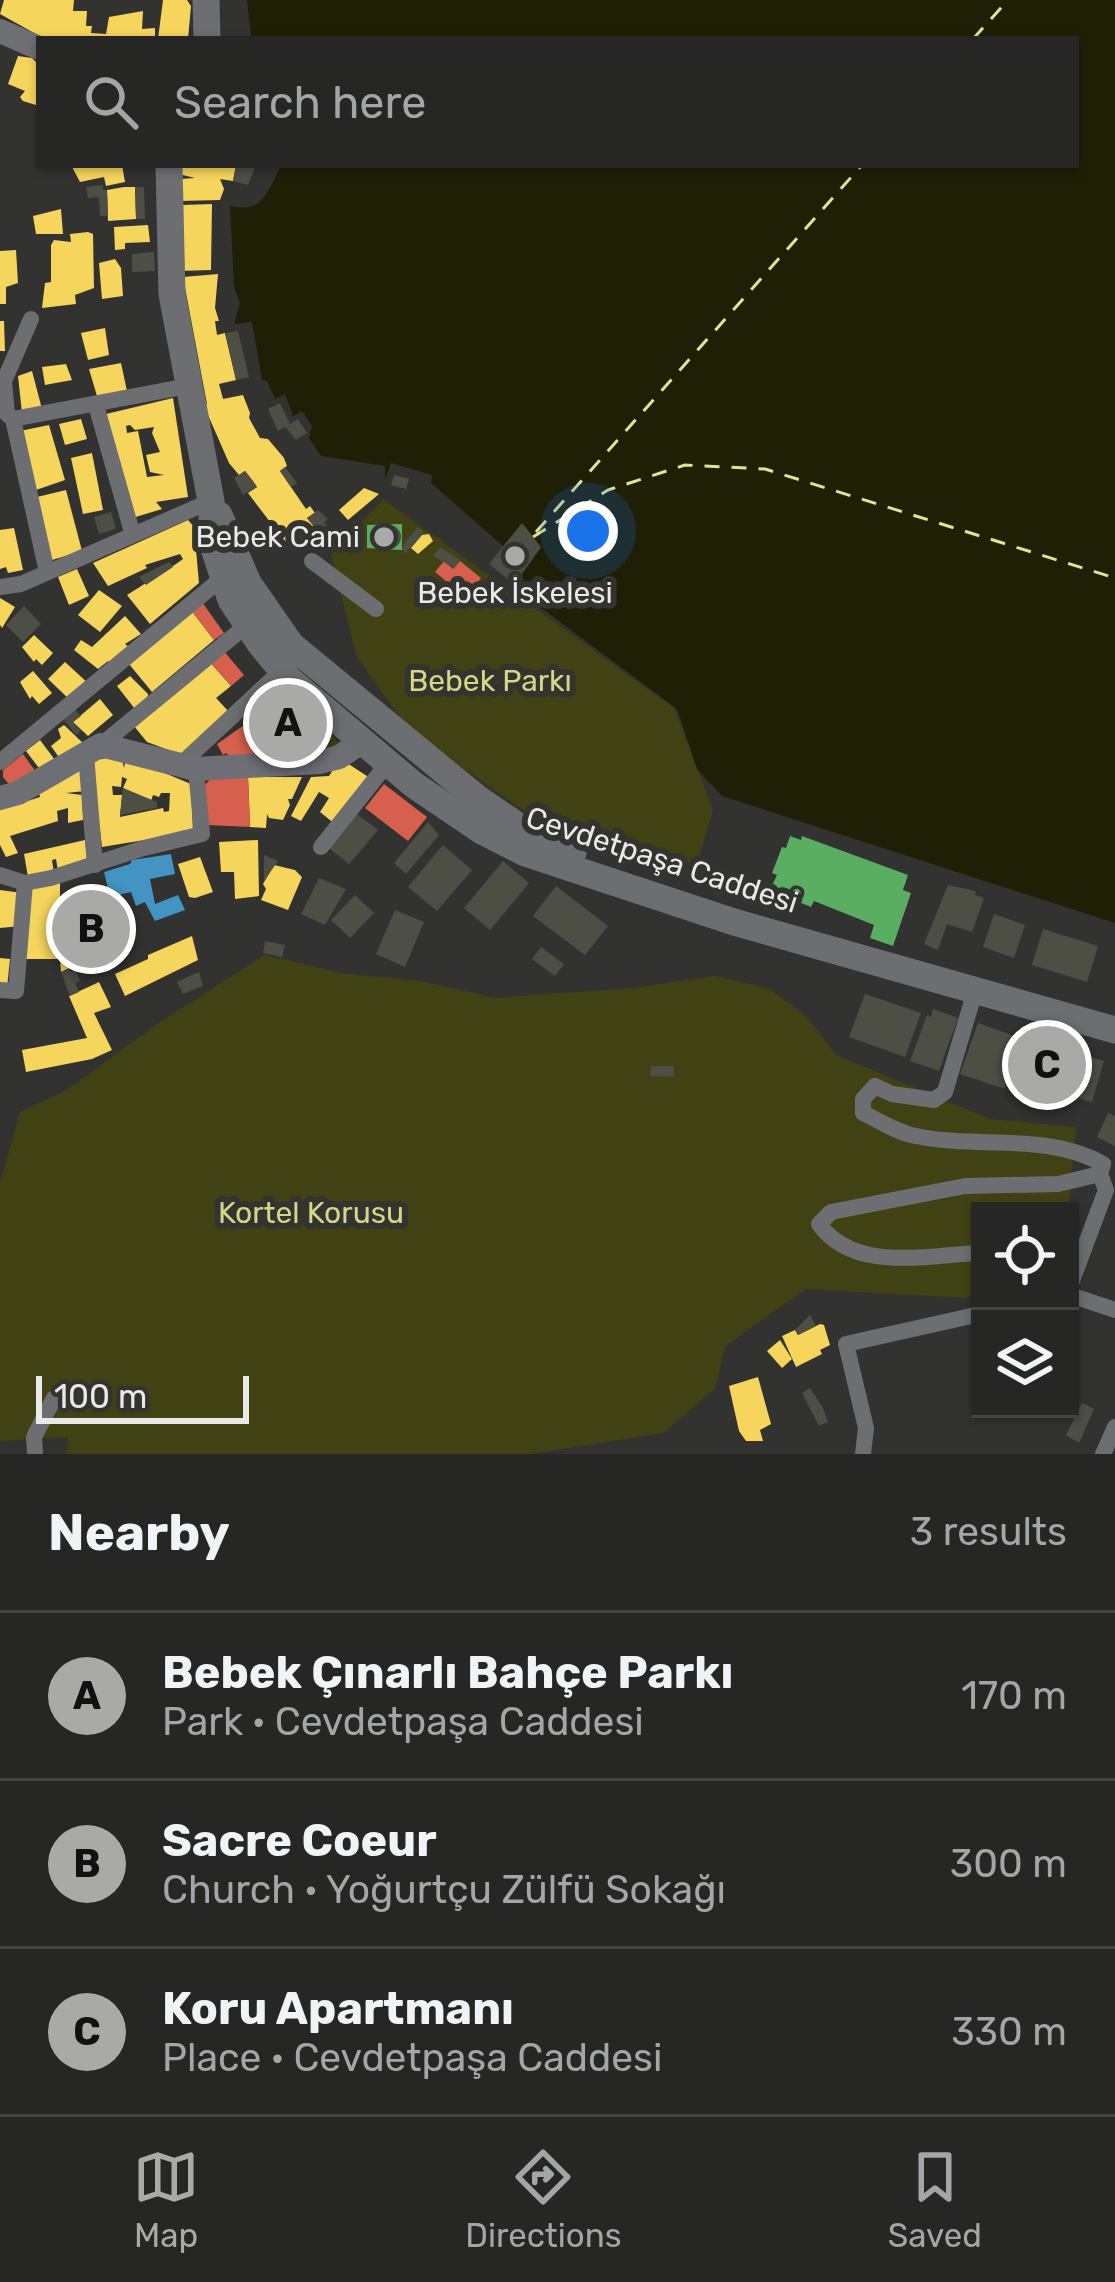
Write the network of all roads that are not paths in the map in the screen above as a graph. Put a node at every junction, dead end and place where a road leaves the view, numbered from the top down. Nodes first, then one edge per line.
1 (206, 0) edge
2 (206, 36) edge
3 (169, 168) edge
4 (31, 319) dead end
5 (188, 386) junction
6 (97, 405) junction
7 (13, 419) junction
8 (211, 501) junction
9 (132, 532) junction
10 (312, 561) dead end
11 (47, 572) junction
12 (221, 579) junction
13 (0, 587) edge
14 (376, 609) dead end
15 (256, 620) junction
16 (293, 670) junction
17 (380, 719) junction
18 (360, 743) junction
19 (94, 749) junction
20 (0, 761) edge
21 (387, 764) junction
22 (189, 767) junction
23 (422, 773) junction
24 (0, 798) edge
25 (321, 848) dead end
26 (95, 866) junction
27 (0, 875) edge
28 (25, 883) junction
29 (0, 990) edge
30 (975, 991) junction
31 (1115, 1015) edge
32 (1115, 1030) edge
33 (1100, 1174) junction
34 (971, 1254) edge
35 (1079, 1266) edge
36 (1079, 1295) edge
37 (1115, 1310) edge
38 (971, 1316) edge
39 (54, 1398) dead end
40 (1115, 1427) edge
41 (35, 1454) edge
42 (863, 1454) edge
43 (1103, 1454) edge

1 - 2 main road
3 - 5 main road, Cevdetpaşa Caddesi
4 - 7 street
5 - 6 street
5 - 8 main road, Cevdetpaşa Caddesi
6 - 7 street
6 - 9 street
7 - 11 street
8 - 9 street
8 - 12 main road, Cevdetpaşa Caddesi
8 - 15 main road, Cevdetpaşa Caddesi
9 - 11 street
10 - 14 street
11 - 13 street
12 - 15 main road, Cevdetpaşa Caddesi
12 - 20 street
15 - 16 main road, Cevdetpaşa Caddesi
15 - 19 street
16 - 17 main road, Cevdetpaşa Caddesi
16 - 18 main road, Cevdetpaşa Caddesi
16 - 22 street
17 - 18 main road
17 - 23 main road, Cevdetpaşa Caddesi
18 - 21 main road, Cevdetpaşa Caddesi
18 - 22 street
19 - 22 street
19 - 24 street
19 - 26 street
21 - 23 main road, Cevdetpaşa Caddesi
21 - 25 street
22 - 26 street
23 - 30 main road, Cevdetpaşa Caddesi
23 - 31 main road, Cevdetpaşa Caddesi
26 - 28 street
27 - 28 street
28 - 29 street
30 - 32 main road, Cevdetpaşa Caddesi
30 - 33 street
33 - 34 street
33 - 35 street
36 - 37 street
38 - 42 street
39 - 41 street
40 - 43 street

